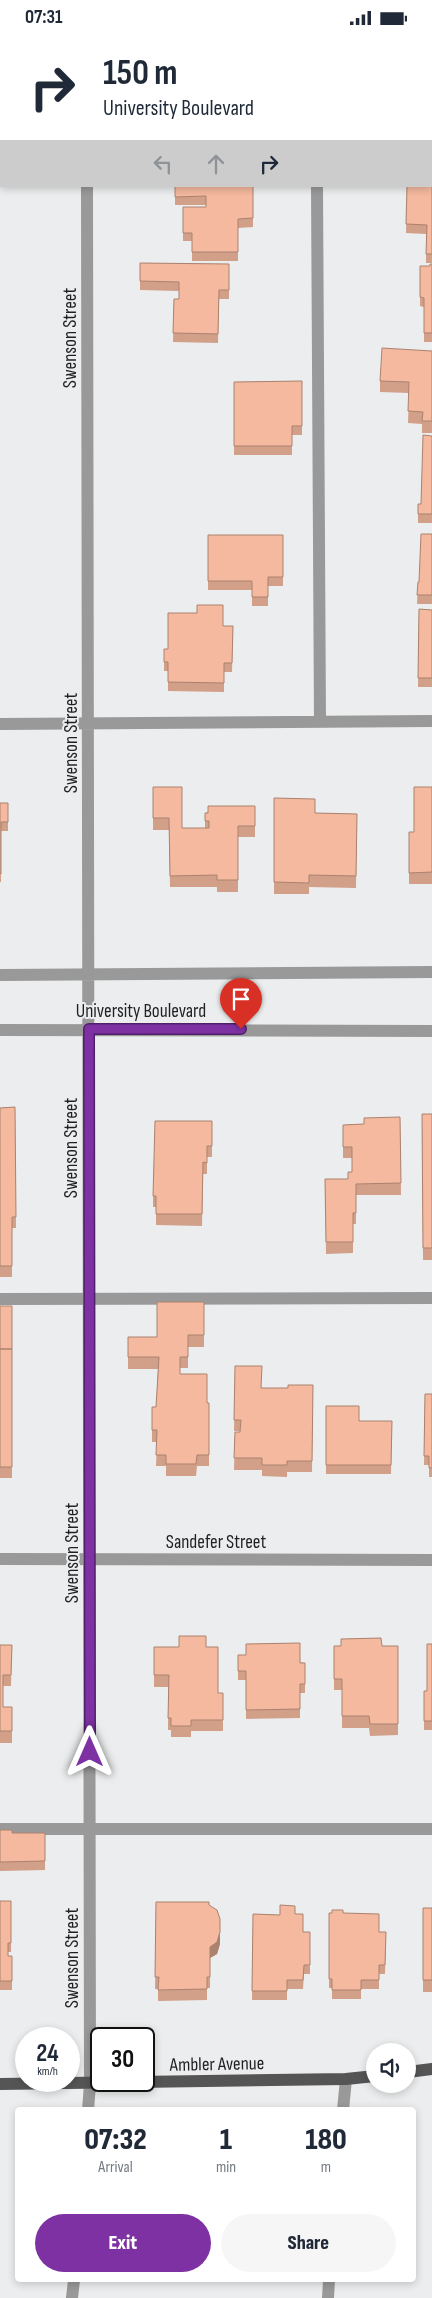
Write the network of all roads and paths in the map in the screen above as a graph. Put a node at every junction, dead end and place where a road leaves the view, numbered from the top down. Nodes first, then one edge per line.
1 (87, 187) edge
2 (317, 187) edge
3 (432, 721) edge
4 (320, 722) junction
5 (0, 724) edge
6 (89, 725) junction
7 (432, 972) edge
8 (0, 975) edge
9 (90, 975) junction
10 (89, 1029) junction
11 (0, 1030) edge
12 (432, 1031) edge
13 (432, 1298) edge
14 (0, 1299) edge
15 (89, 1299) junction
16 (0, 1559) edge
17 (90, 1559) junction
18 (432, 1560) edge
19 (0, 1829) edge
20 (90, 1829) junction
21 (432, 1829) edge
22 (90, 2027) edge
23 (432, 2069) edge
24 (416, 2072) edge
25 (366, 2077) edge
26 (346, 2079) junction
27 (155, 2083) edge
28 (0, 2084) edge
29 (90, 2084) joint
30 (88, 2107) edge
31 (343, 2107) edge
32 (74, 2282) edge
33 (329, 2282) edge
34 (72, 2298) edge
35 (328, 2298) edge

1 - 6 street, Swenson Street
2 - 4 street
3 - 4 street
4 - 6 street
5 - 6 street
6 - 9 street, Swenson Street
7 - 9 street, University Boulevard
8 - 9 street, University Boulevard
9 - 10 street, Swenson Street
10 - 11 street, University Boulevard
10 - 12 street, University Boulevard
10 - 15 street, Swenson Street
13 - 15 street
14 - 15 street
15 - 17 street, Swenson Street
16 - 17 street, Sandefer Street
17 - 18 street, Sandefer Street
17 - 20 street, Swenson Street
19 - 20 street
20 - 21 street
20 - 22 street, Swenson Street
23 - 24 main road
25 - 26 main road, Ambler Avenue
26 - 27 main road, Ambler Avenue
26 - 31 street
28 - 29 main road, Ambler Avenue
29 - 30 street, Swenson Street
32 - 34 street
33 - 35 street

